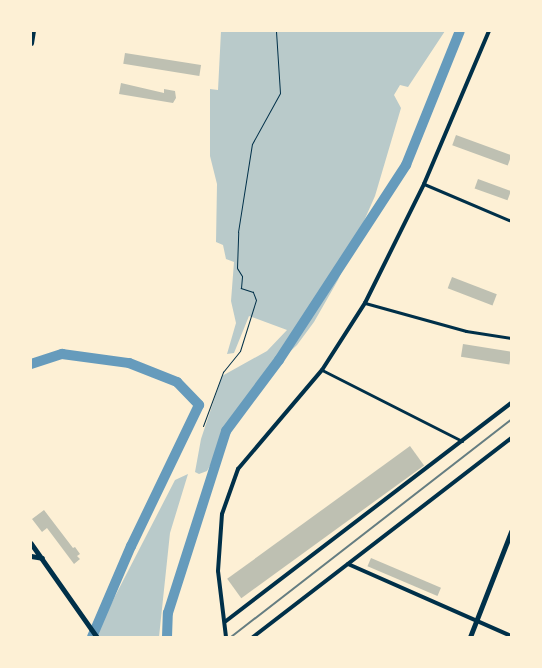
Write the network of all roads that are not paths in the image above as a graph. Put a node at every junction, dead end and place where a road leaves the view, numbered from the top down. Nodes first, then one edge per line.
1 (33, 31) edge
2 (489, 31) edge
3 (31, 43) edge
4 (424, 184) junction
5 (511, 221) edge
6 (365, 303) junction
7 (511, 338) edge
8 (322, 370) junction
9 (511, 403) edge
10 (511, 438) edge
11 (462, 441) junction
12 (511, 532) edge
13 (31, 543) edge
14 (31, 556) edge
15 (42, 558) junction
16 (348, 564) junction
17 (476, 618) junction
18 (226, 621) junction
19 (511, 636) edge
20 (97, 637) edge
21 (226, 637) edge
22 (253, 637) edge
23 (470, 637) edge

1 - 3 highway
2 - 4 street
4 - 5 street
4 - 6 street
6 - 7 street
6 - 8 street
8 - 11 street
8 - 18 street
9 - 11 street
10 - 16 street
11 - 18 street
12 - 17 main road
13 - 15 main road
14 - 15 highway
15 - 20 main road
16 - 17 street
16 - 22 street
17 - 19 street
17 - 23 main road
18 - 21 street

